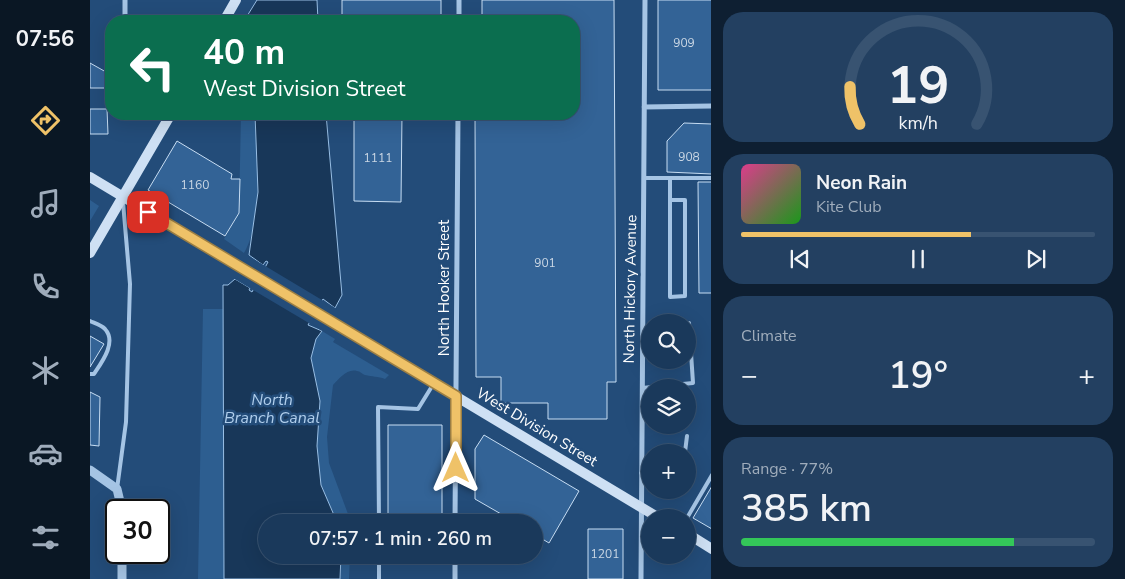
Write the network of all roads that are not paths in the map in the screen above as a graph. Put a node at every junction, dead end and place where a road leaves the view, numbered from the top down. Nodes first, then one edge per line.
1 (125, 0) edge
2 (236, 0) edge
3 (459, 0) edge
4 (645, 0) edge
5 (125, 15) edge
6 (227, 15) edge
7 (459, 15) edge
8 (711, 106) edge
9 (644, 107) junction
10 (168, 120) edge
11 (458, 120) edge
12 (90, 177) edge
13 (644, 178) junction
14 (670, 178) junction
15 (711, 178) edge
16 (123, 197) junction
17 (670, 200) junction
18 (90, 254) edge
19 (90, 321) edge
20 (90, 374) edge
21 (642, 379) edge
22 (434, 383) junction
23 (456, 396) junction
24 (687, 436) dead end
25 (686, 444) edge
26 (90, 470) edge
27 (641, 473) edge
28 (711, 475) edge
29 (117, 489) junction
30 (119, 499) edge
31 (640, 506) junction
32 (645, 509) edge
33 (692, 509) edge
34 (379, 514) edge
35 (455, 514) edge
36 (696, 539) edge
37 (711, 549) edge
38 (122, 564) edge
39 (379, 564) edge
40 (455, 564) edge
41 (122, 579) edge
42 (379, 579) edge
43 (455, 579) edge
44 (641, 579) edge

1 - 5 street
2 - 6 main road
3 - 7 street
4 - 9 street, North Hickory Avenue
8 - 9 street
9 - 13 street, North Hickory Avenue
10 - 16 main road
11 - 23 street, North Hooker Street
12 - 16 main road, West Division Street
13 - 14 lane
13 - 21 street, North Hickory Avenue
14 - 15 lane
14 - 17 lane
16 - 18 main road
16 - 22 main road, West Division Street
16 - 29 lane
17 - 17 lane
19 - 20 lane
22 - 23 main road, West Division Street
22 - 34 lane
23 - 31 main road, West Division Street
23 - 35 street, North Hooker Street
24 - 25 lane
26 - 29 street
27 - 31 street, North Hickory Avenue
28 - 33 lane
29 - 30 street
31 - 32 main road, West Division Street
31 - 44 street, North Hickory Avenue
36 - 37 main road
38 - 41 street
39 - 42 lane
40 - 43 street

